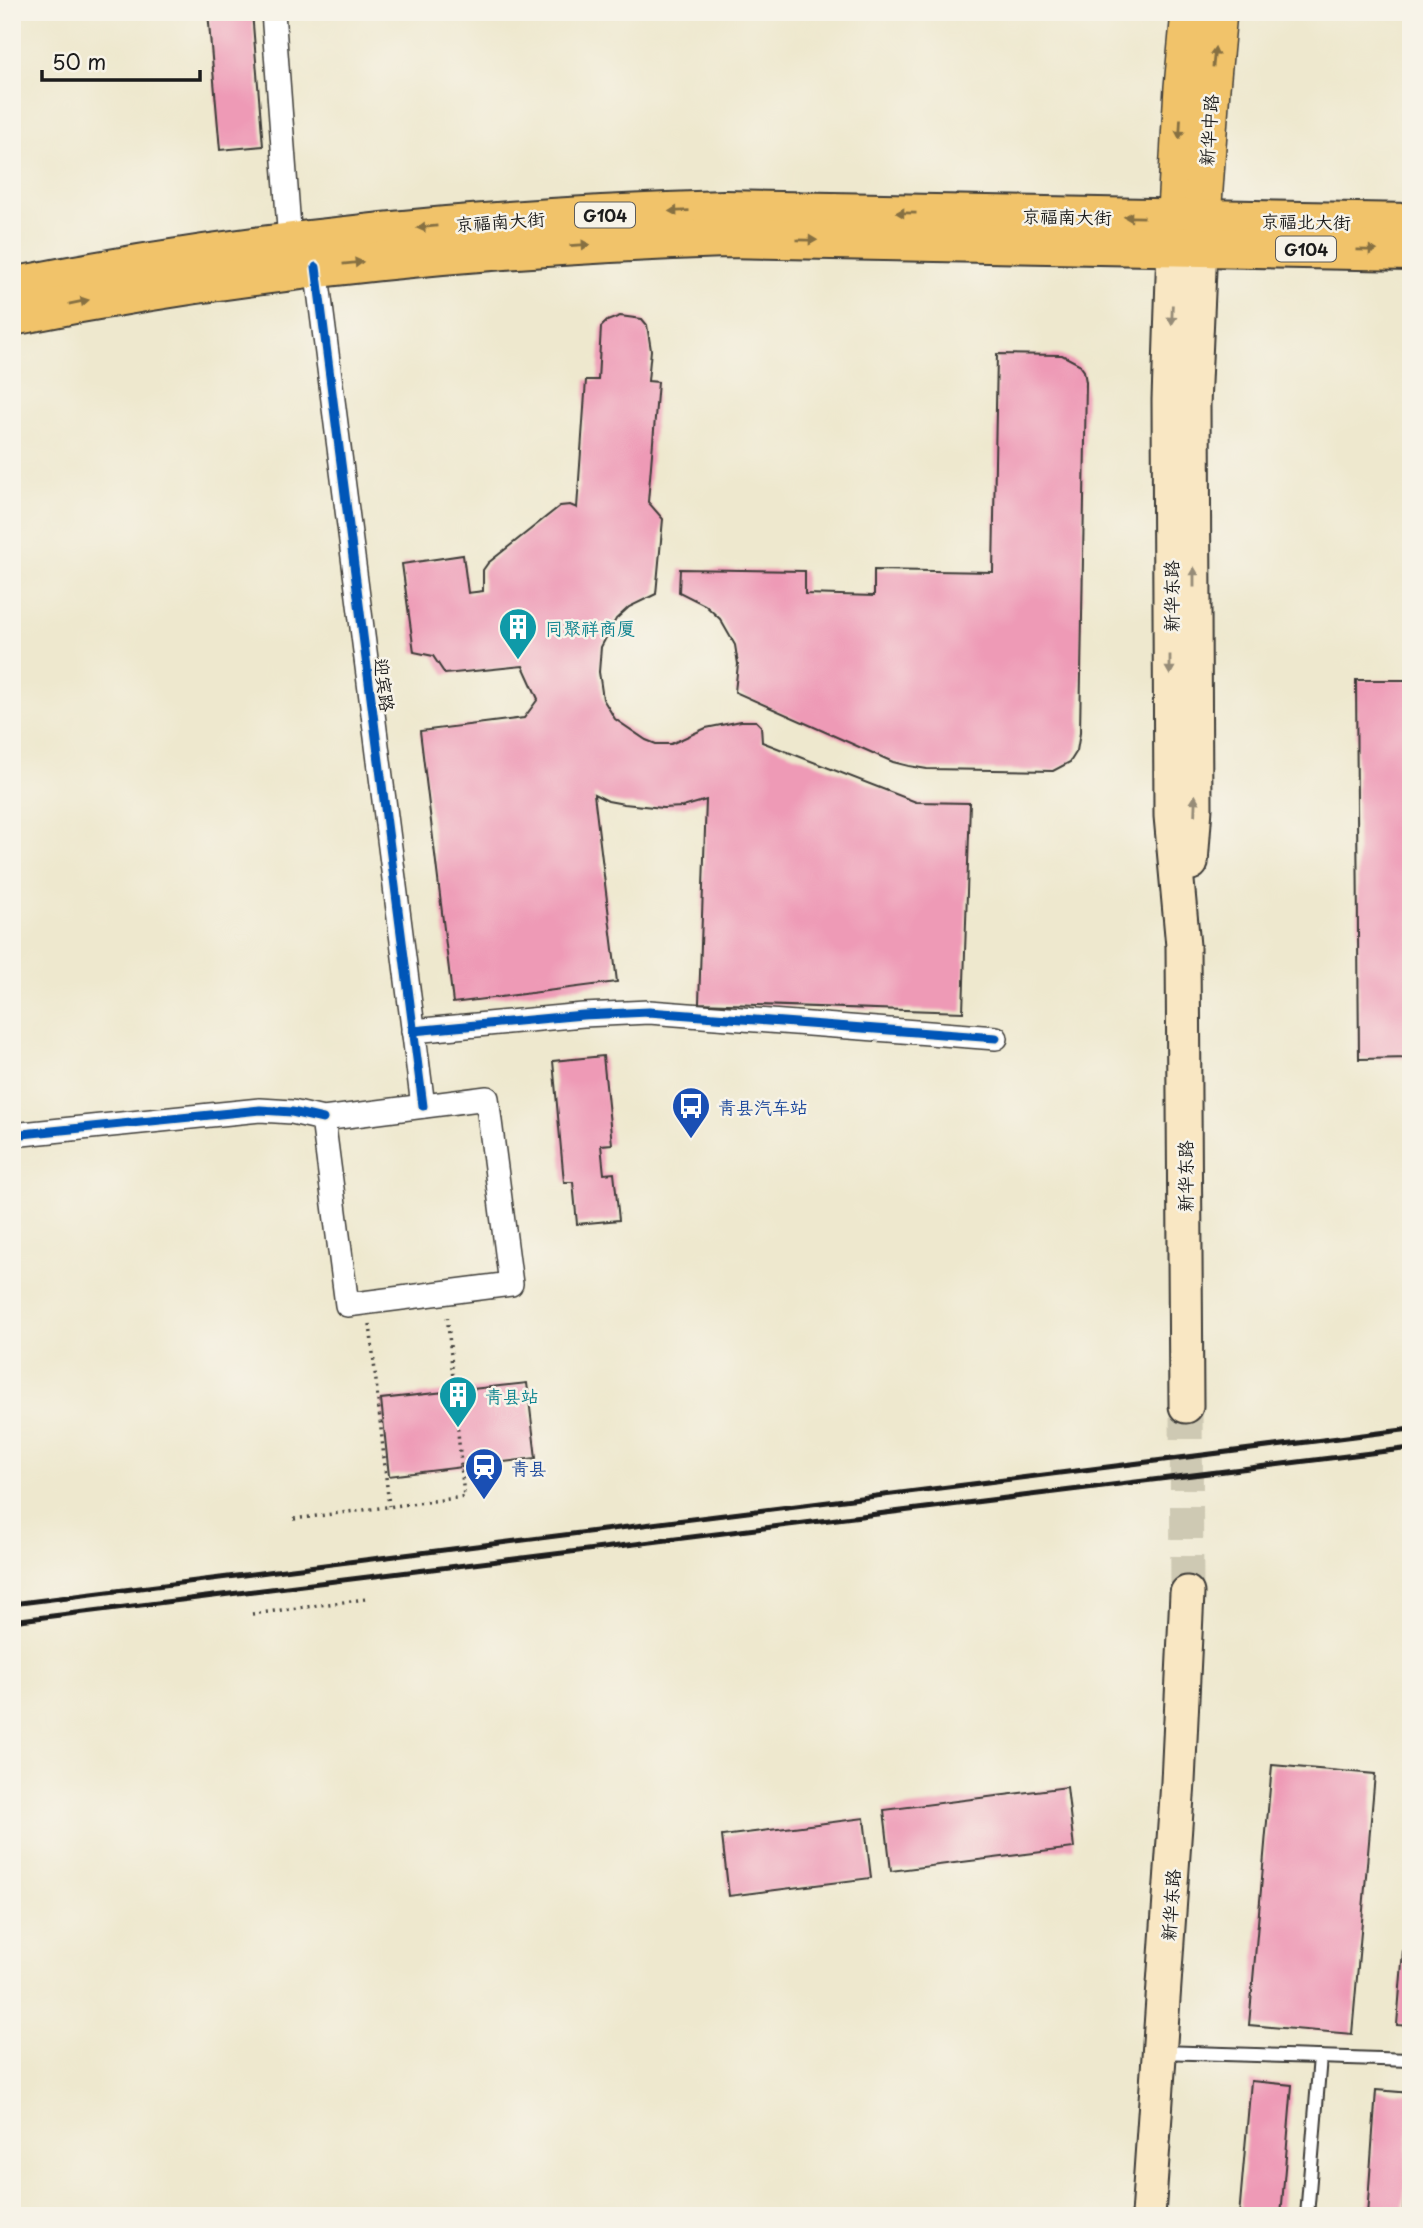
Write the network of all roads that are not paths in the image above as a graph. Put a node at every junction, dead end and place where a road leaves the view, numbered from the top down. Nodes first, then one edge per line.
1 (273, 12) edge
2 (1190, 12) edge
3 (1218, 12) edge
4 (1411, 223) edge
5 (1188, 232) junction
6 (1411, 251) edge
7 (303, 254) junction
8 (12, 287) edge
9 (12, 316) edge
10 (413, 1031) junction
11 (996, 1038) dead end
12 (423, 1106) junction
13 (323, 1119) junction
14 (12, 1135) edge
15 (1186, 1406) tunnel mouth
16 (1187, 1593) tunnel mouth
17 (1160, 2052) junction
18 (1320, 2057) junction
19 (1411, 2060) edge
20 (1148, 2216) edge
21 (1307, 2216) edge

1 - 7 street, 迎宾路
2 -> 5 main road, 新华中路
5 -> 3 main road, 新华中路
4 - 5 highway, 京福北大街 / G104
5 -> 6 highway, 京福北大街 / G104
5 - 7 highway, 京福南大街 / G104
5 - 15 main road, 新华东路
7 - 8 highway, 京福南大街 / G104
9 -> 7 highway, 京福南大街 / G104
7 - 10 street, 迎宾路
10 - 11 street
10 - 12 street, 迎宾路
12 - 13 street
12 - 13 street
13 - 14 street
16 - 17 main road, 新华东路
17 - 18 lane
17 - 20 main road, 新华东路
18 - 19 lane
18 - 21 lane

